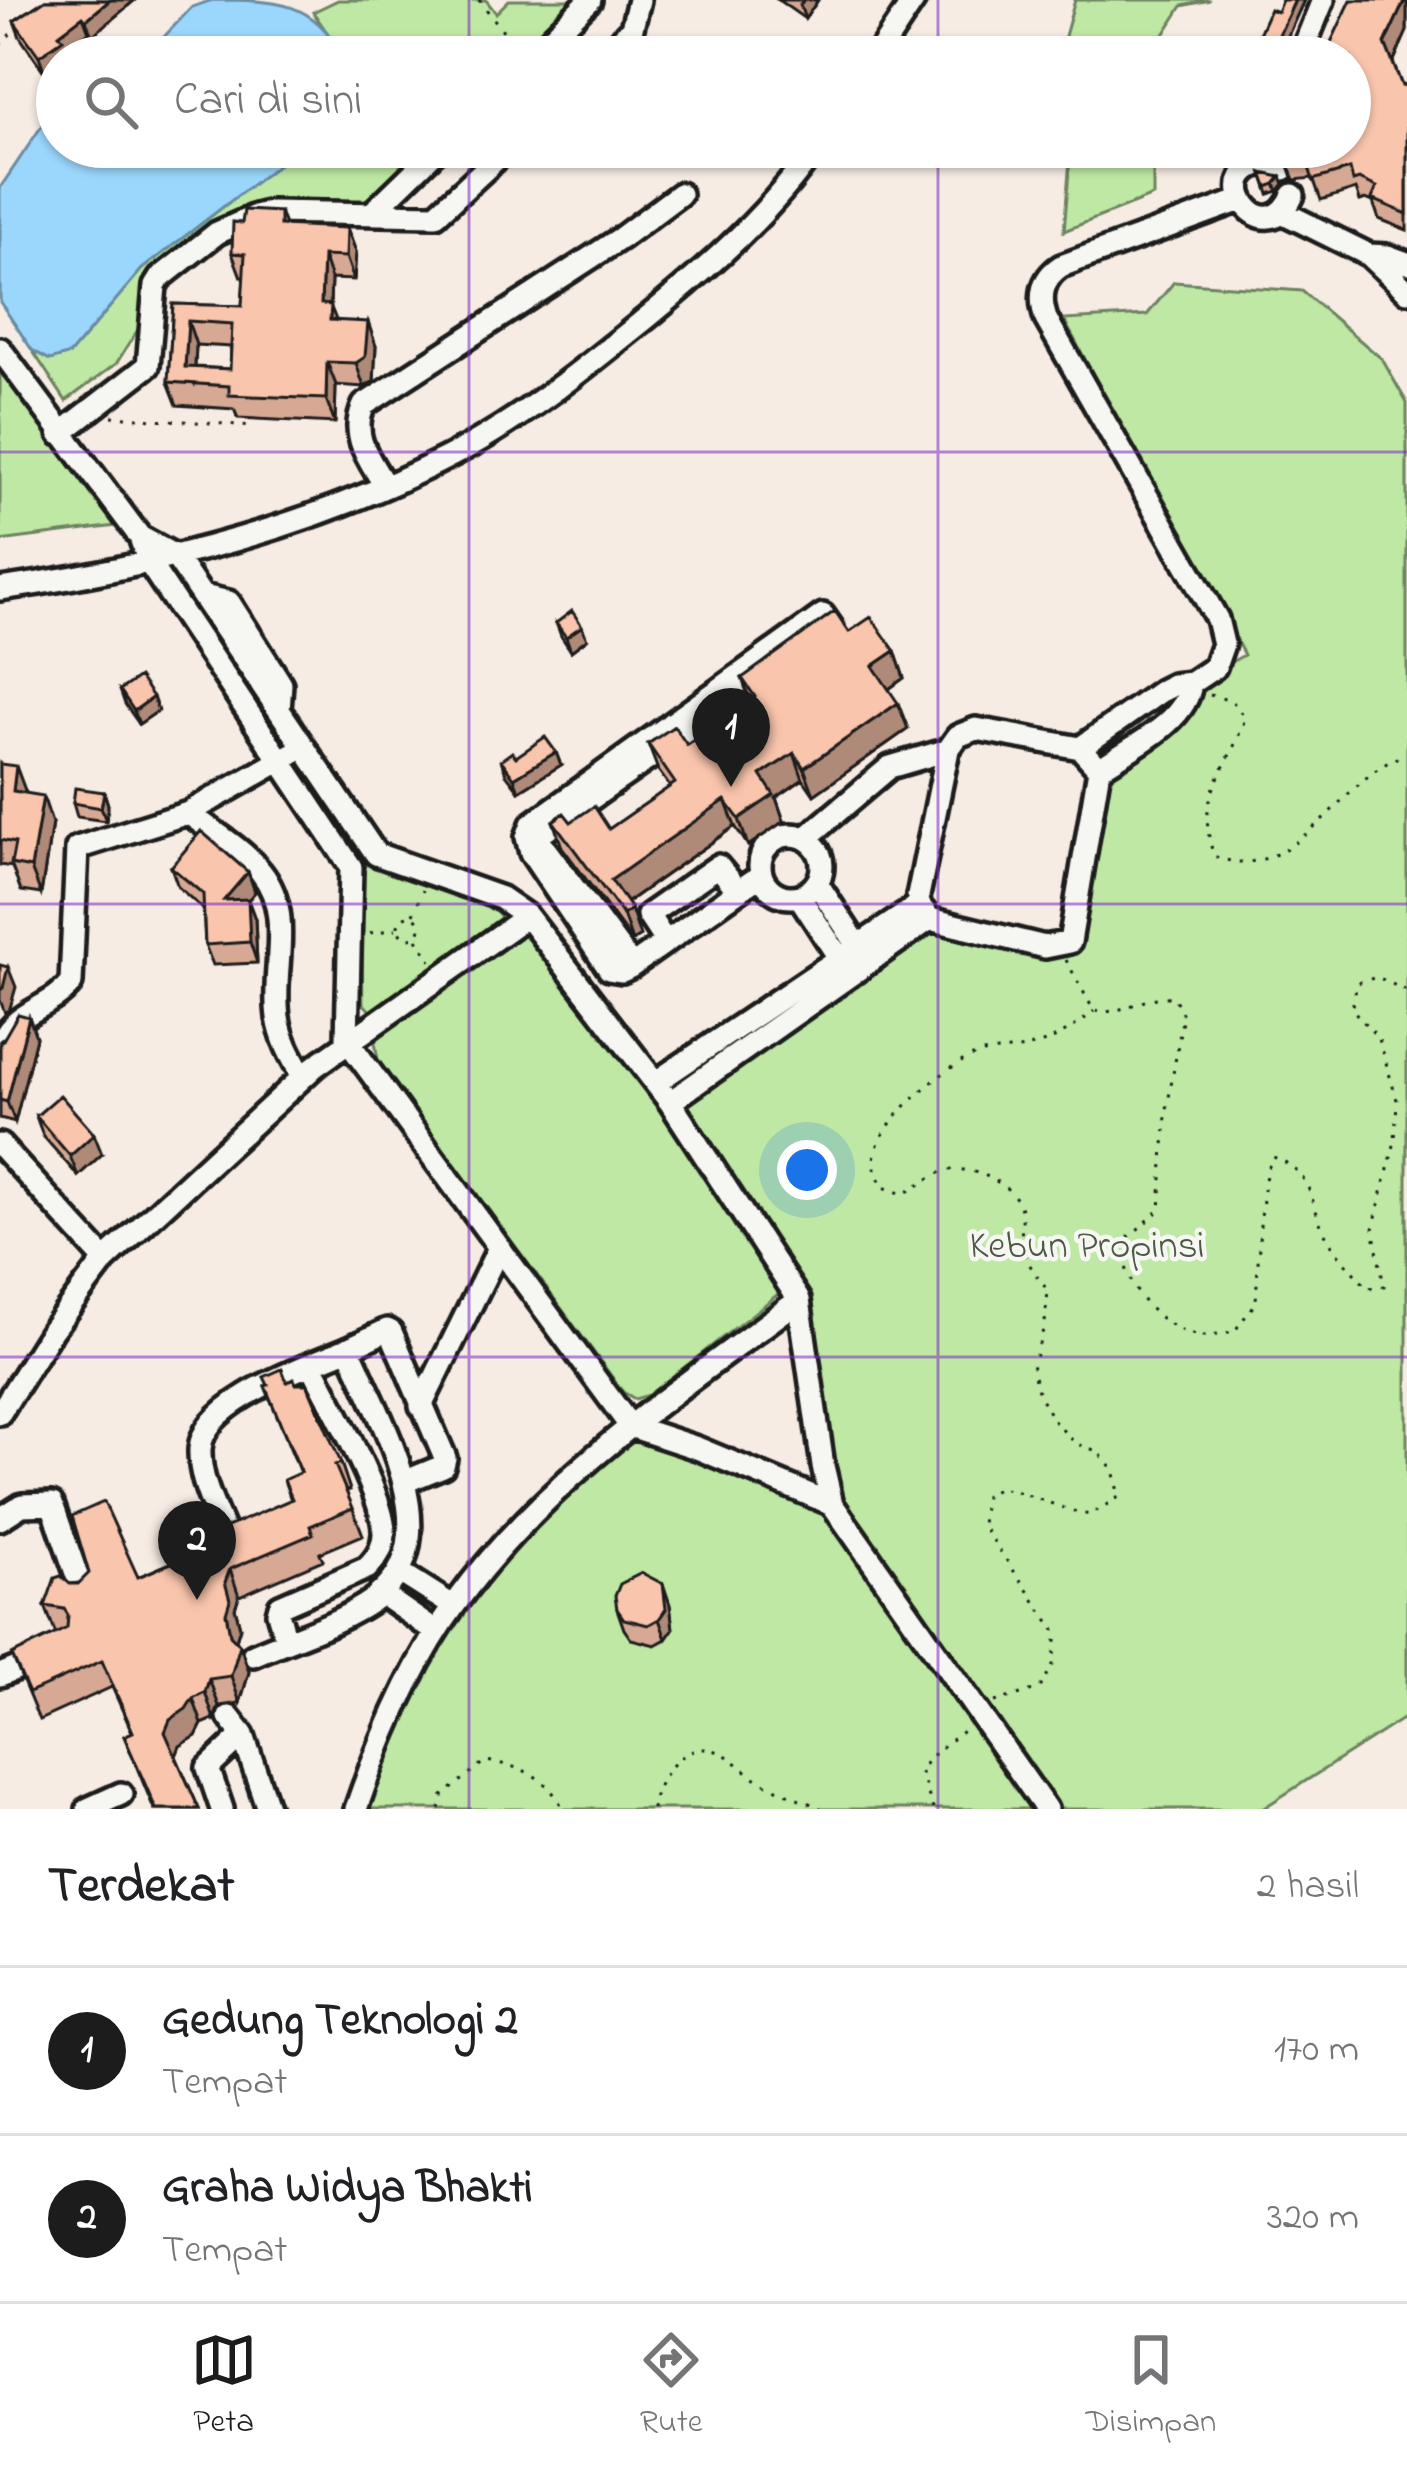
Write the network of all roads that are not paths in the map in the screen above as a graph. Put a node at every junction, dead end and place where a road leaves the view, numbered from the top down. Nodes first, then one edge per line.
1 (590, 0) edge
2 (639, 0) edge
3 (914, 0) edge
4 (1323, 0) edge
5 (551, 36) edge
6 (624, 36) edge
7 (890, 36) edge
8 (1308, 36) edge
9 (418, 168) edge
10 (486, 168) edge
11 (799, 168) edge
12 (1251, 168) edge
13 (1280, 168) edge
14 (1284, 170) edge
15 (680, 194) dead end
16 (1241, 200) junction
17 (373, 212) junction
18 (1369, 255) junction
19 (1407, 263) edge
20 (1407, 291) edge
21 (0, 349) edge
22 (61, 434) junction
23 (385, 487) junction
24 (140, 537) junction
25 (175, 556) junction
26 (149, 563) junction
27 (0, 589) edge
28 (796, 645) edge
29 (1192, 682) junction
30 (302, 747) junction
31 (1080, 748) junction
32 (948, 750) junction
33 (281, 761) junction
34 (1099, 769) junction
35 (188, 813) junction
36 (806, 838) junction
37 (376, 854) junction
38 (351, 867) junction
39 (761, 875) junction
40 (737, 890) junction
41 (808, 890) junction
42 (924, 912) junction
43 (527, 916) junction
44 (665, 941) junction
45 (855, 962) junction
46 (347, 1040) junction
47 (0, 1049) edge
48 (303, 1076) junction
49 (656, 1082) junction
50 (670, 1102) junction
51 (0, 1145) edge
52 (499, 1248) junction
53 (105, 1260) junction
54 (799, 1300) junction
55 (349, 1348) junction
56 (312, 1365) junction
57 (421, 1406) junction
58 (0, 1413) edge
59 (630, 1426) junction
60 (404, 1482) junction
61 (832, 1504) junction
62 (0, 1520) edge
63 (223, 1529) edge
64 (401, 1573) junction
65 (352, 1576) junction
66 (84, 1596) edge
67 (372, 1600) junction
68 (453, 1606) junction
69 (436, 1633) junction
70 (286, 1640) junction
71 (63, 1648) edge
72 (253, 1654) dead end
73 (0, 1676) edge
74 (121, 1794) dead end
75 (88, 1809) edge
76 (222, 1809) edge
77 (268, 1809) edge
78 (356, 1809) edge
79 (1046, 1809) edge

1 - 5 street
2 - 6 street
3 - 7 street
4 - 8 street
9 - 17 street
10 - 17 street
11 - 23 street
12 - 16 street
13 - 14 street
15 - 23 street
16 - 18 street
16 - 29 street
17 - 22 street
18 - 19 street
18 - 20 street
21 - 22 street
22 - 24 street
23 - 25 street
24 - 25 street
24 - 26 street
25 - 26 street
25 - 30 street
26 - 27 street
26 - 33 street
28 - 44 street
29 - 31 street
29 - 34 street
30 - 33 street
30 - 37 street
31 - 32 street
31 - 34 street
32 - 36 street
32 - 42 street
33 - 35 street
33 - 38 street
34 - 42 street
35 - 47 street
35 - 48 street
36 - 39 street
36 - 41 street
37 - 38 street
37 - 43 street
38 - 46 street
39 - 40 street
39 - 41 street
40 - 44 street
40 - 44 street
41 - 45 street
42 - 45 street
43 - 46 street
43 - 49 street
45 - 49 street
45 - 50 street
46 - 48 street
46 - 52 street
48 - 53 street
49 - 50 street
50 - 54 street
51 - 53 street
52 - 57 street
52 - 59 street
53 - 58 street
54 - 59 street
54 - 61 street
55 - 56 street
55 - 57 street
55 - 60 street
56 - 63 street
56 - 65 street
57 - 60 street
59 - 61 street
59 - 68 street
60 - 64 street
61 - 79 street
62 - 66 street
64 - 67 street
64 - 68 street
65 - 67 street
65 - 70 street
67 - 69 street
67 - 70 street
68 - 69 street
69 - 78 street
70 - 72 street
71 - 73 street
74 - 75 street
76 - 77 street

